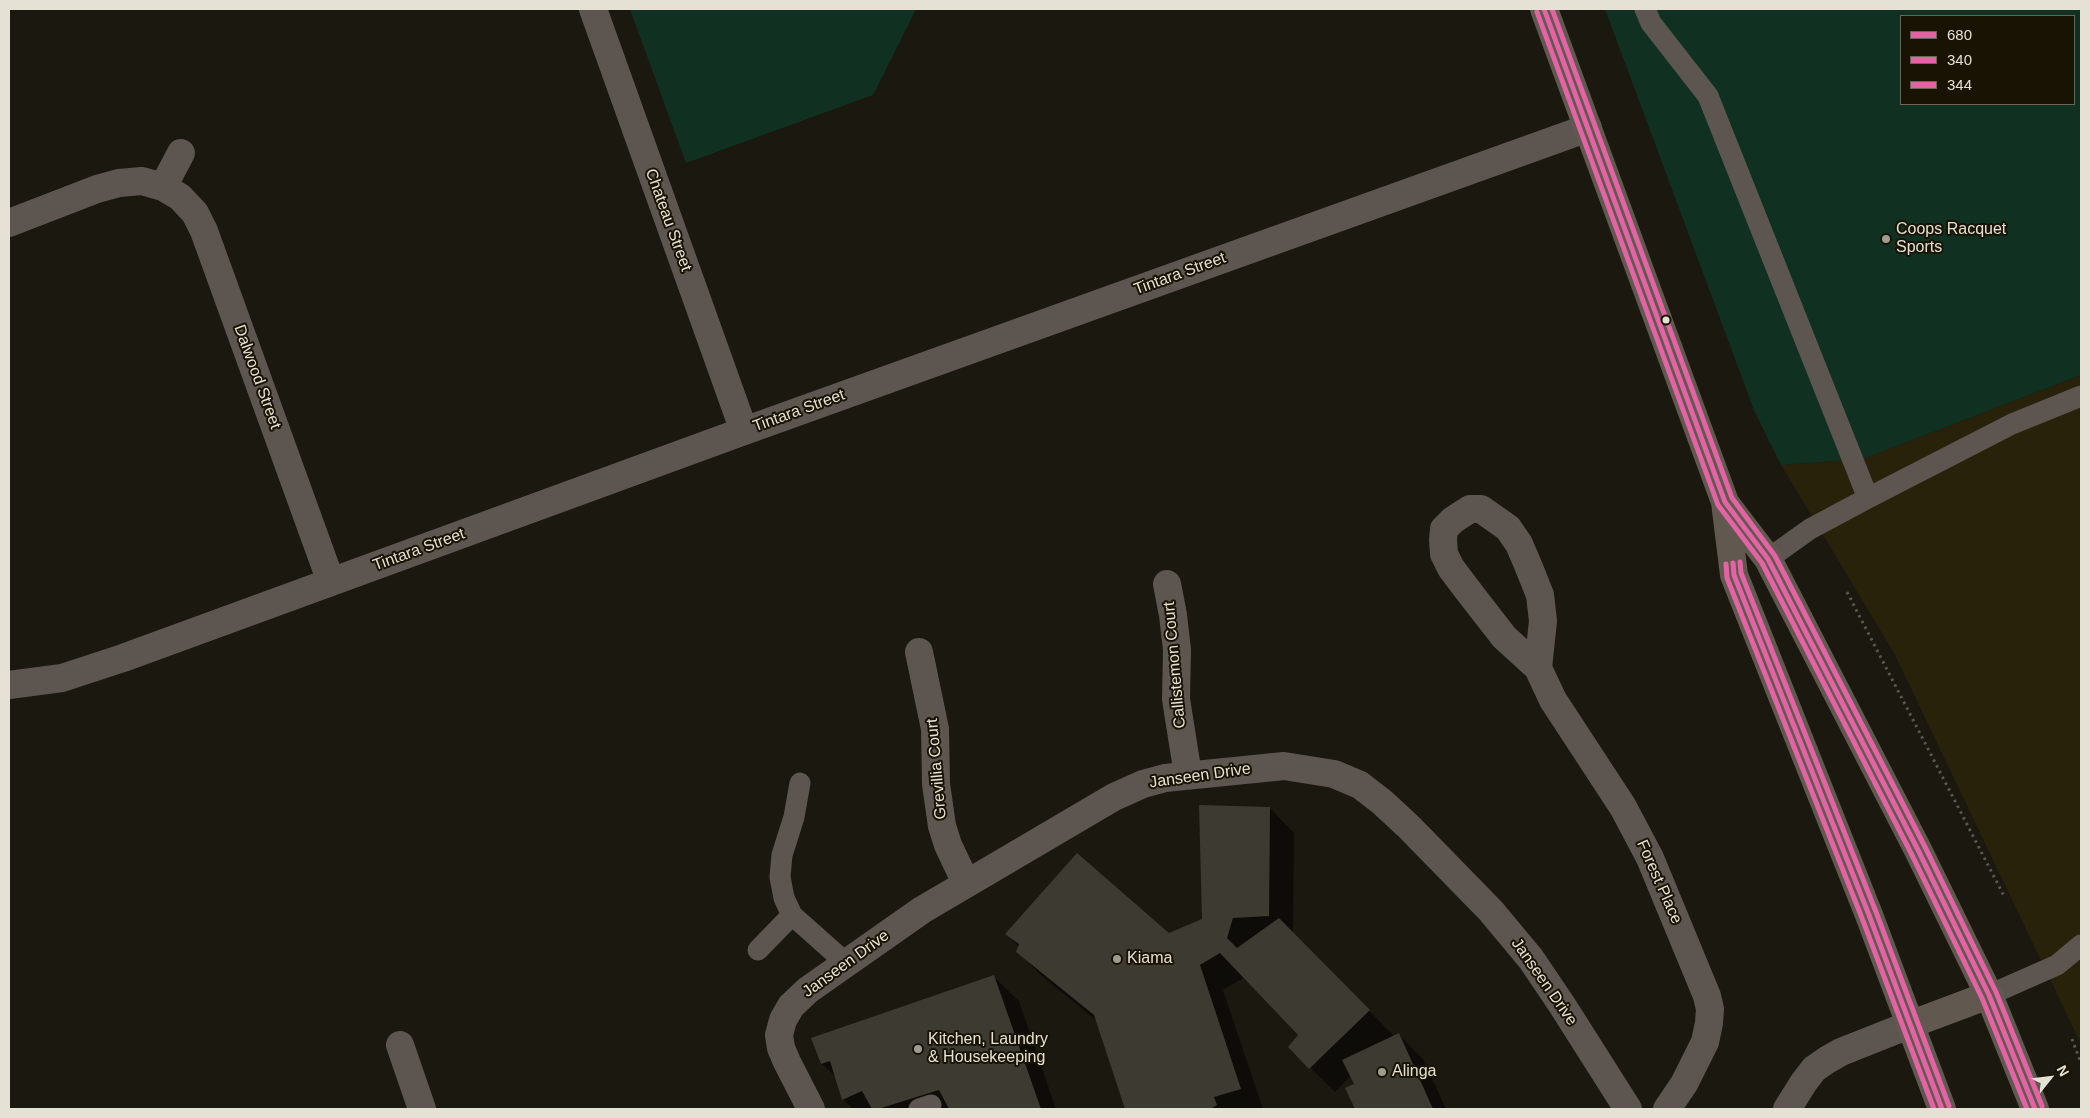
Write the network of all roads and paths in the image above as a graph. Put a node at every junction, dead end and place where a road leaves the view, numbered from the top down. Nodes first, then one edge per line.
1 (593, 9) edge
2 (1544, 9) edge
3 (1645, 9) edge
4 (1588, 128) junction
5 (181, 153) dead end
6 (163, 186) junction
7 (9, 223) edge
8 (2081, 396) edge
9 (744, 431) junction
10 (1868, 498) junction
11 (1725, 502) junction
12 (1768, 559) junction
13 (330, 582) junction
14 (1167, 584) dead end
15 (1847, 592) dead end
16 (919, 652) dead end
17 (1538, 668) junction
18 (9, 686) edge
19 (1188, 775) junction
20 (800, 783) dead end
21 (966, 883) junction
22 (2004, 896) dead end
23 (792, 915) junction
24 (2081, 945) edge
25 (758, 950) dead end
26 (846, 963) junction
27 (2081, 964) edge
28 (2057, 965) junction
29 (1989, 995) junction
30 (1909, 1025) junction
31 (2072, 1039) dead end
32 (400, 1045) dead end
33 (2081, 1063) edge
34 (422, 1109) edge
35 (811, 1109) edge
36 (1628, 1109) edge
37 (1667, 1109) edge
38 (1787, 1109) edge
39 (1942, 1109) edge
40 (2035, 1109) edge

1 - 9 street, Chateau Street
2 - 4 main road
3 - 10 lane
4 - 9 street, Tintara Street
4 - 11 main road
5 - 6 street
6 - 7 street, Dalwood Street
6 - 13 street, Dalwood Street
8 - 10 lane
9 - 13 street, Tintara Street
10 - 12 lane
11 - 12 main road
11 - 30 main road
12 - 29 main road
13 - 18 street, Tintara Street
14 - 19 street, Callistemon Court
15 - 22 path
16 - 21 street, Grevillia Court
17 - 17 street, Forest Place
17 - 37 street, Forest Place
19 - 21 street, Janseen Drive
19 - 36 street, Janseen Drive
20 - 23 lane
21 - 26 street, Janseen Drive
23 - 25 lane
23 - 26 lane
24 - 28 lane
26 - 35 street, Janseen Drive
27 - 28 lane
28 - 29 lane
29 - 30 main road
29 - 40 main road
30 - 38 street
30 - 39 main road
31 - 33 path
32 - 34 street

